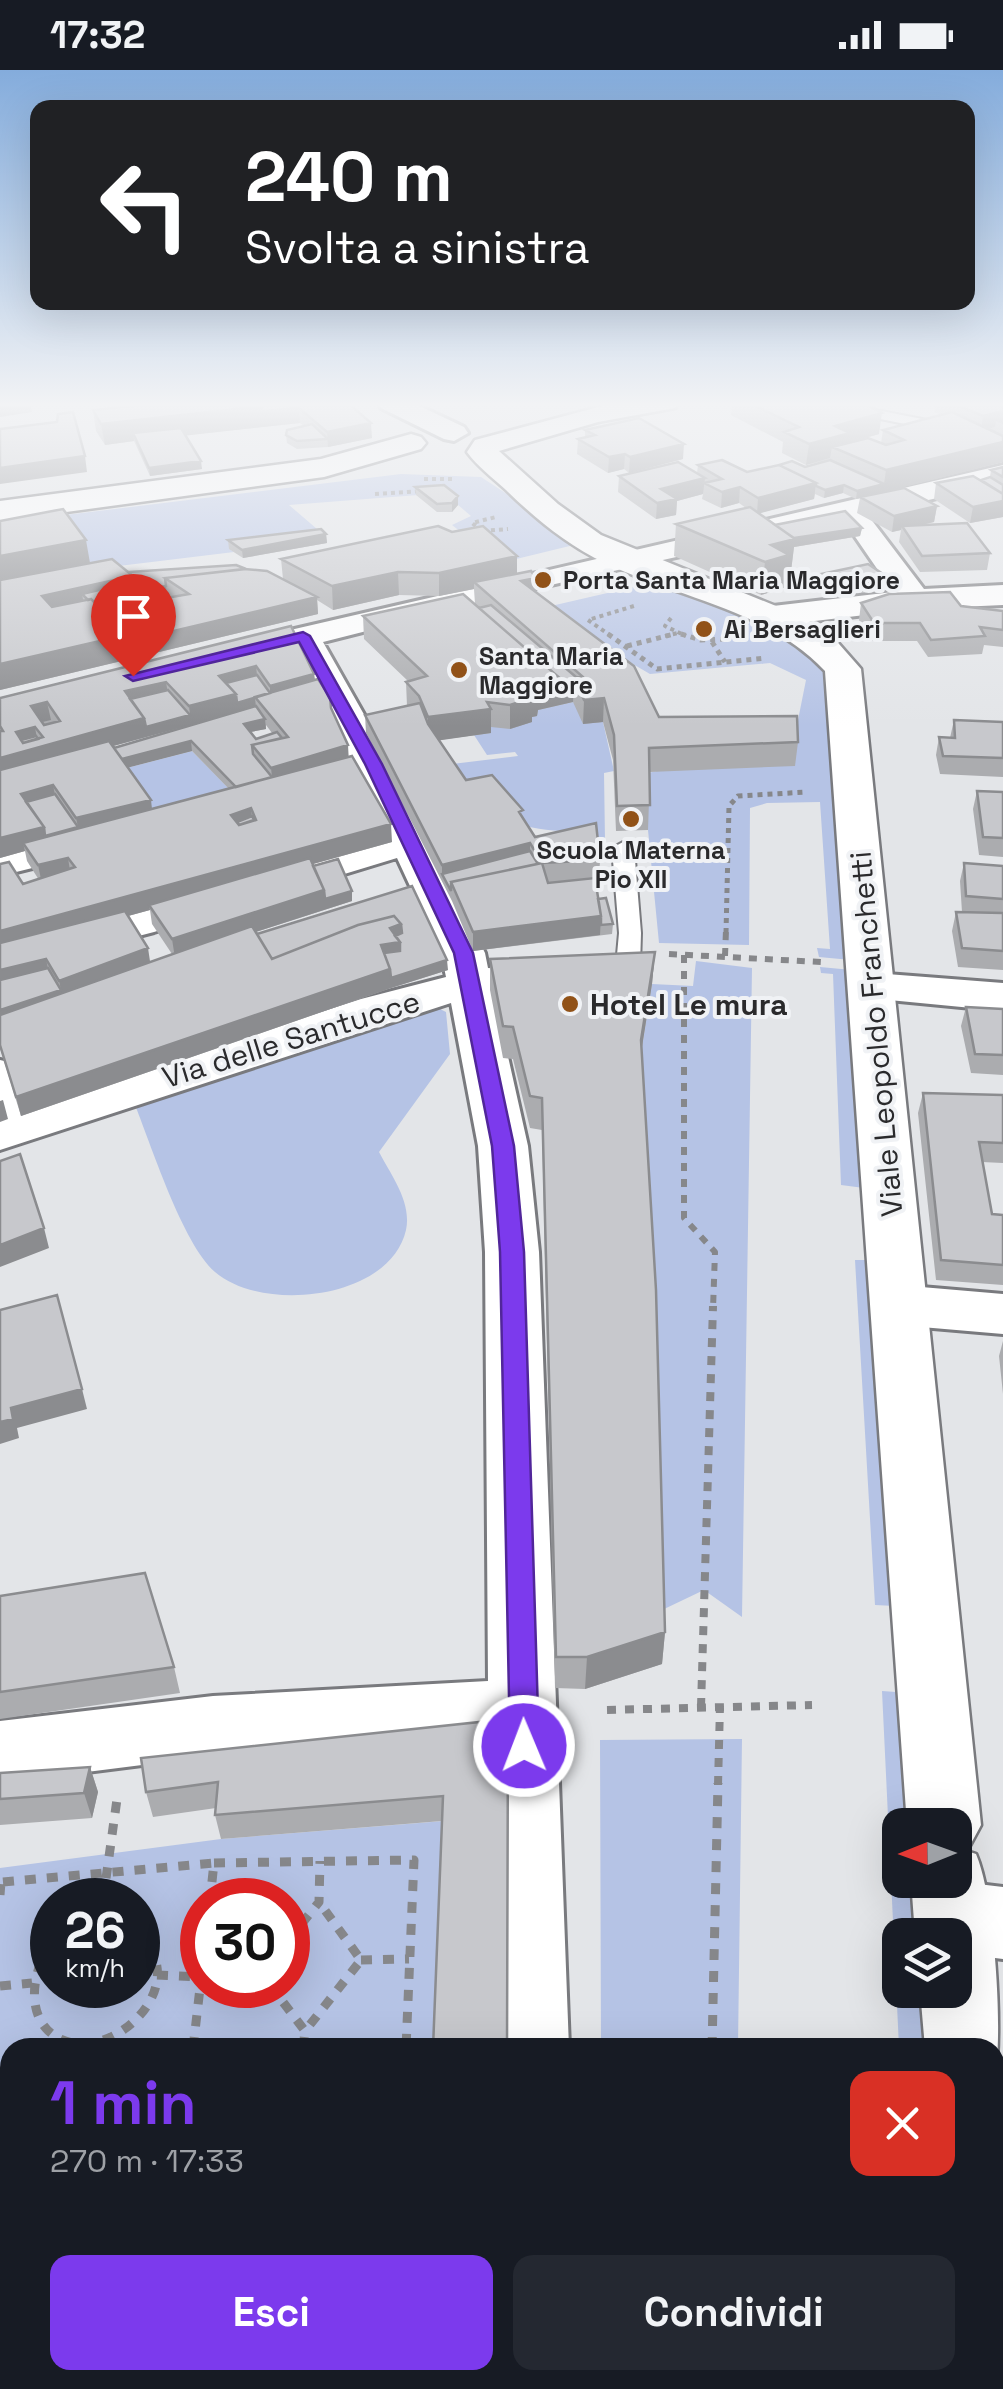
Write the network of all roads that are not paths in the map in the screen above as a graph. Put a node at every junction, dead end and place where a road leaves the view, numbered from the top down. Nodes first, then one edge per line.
1 (549, 510) edge
2 (879, 510) edge
3 (860, 522) edge
4 (641, 580) junction
5 (1003, 596) edge
6 (915, 598) junction
7 (317, 621) junction
8 (775, 637) junction
9 (248, 650) edge
10 (139, 828) edge
11 (623, 848) dead end
12 (0, 864) edge
13 (410, 874) junction
14 (0, 959) edge
15 (627, 963) joint
16 (469, 984) junction
17 (874, 987) junction
18 (1003, 997) edge
19 (0, 1075) edge
20 (9, 1132) edge
21 (898, 1304) junction
22 (1003, 1314) edge
23 (524, 1709) junction
24 (0, 1752) edge
25 (942, 1808) edge
26 (965, 2008) edge
27 (530, 2038) edge
28 (966, 2038) edge

1 - 4 main road, Viale Leopoldo Franchetti
2 - 4 street
3 - 6 street
4 - 7 street
4 - 8 main road, Viale Leopoldo Franchetti
5 - 6 street
6 - 8 street
7 - 9 street
7 - 13 street
8 - 17 main road, Viale Leopoldo Franchetti
10 - 12 street
11 - 15 lane
13 - 14 street
13 - 16 street
15 - 16 street, Via delle Santucce
16 - 20 street, Via delle Santucce
16 - 23 street
17 - 18 street
17 - 21 main road, Viale Leopoldo Franchetti
19 - 20 street
21 - 22 street
21 - 25 main road, Viale Leopoldo Franchetti
23 - 24 street
23 - 27 street
26 - 28 main road

